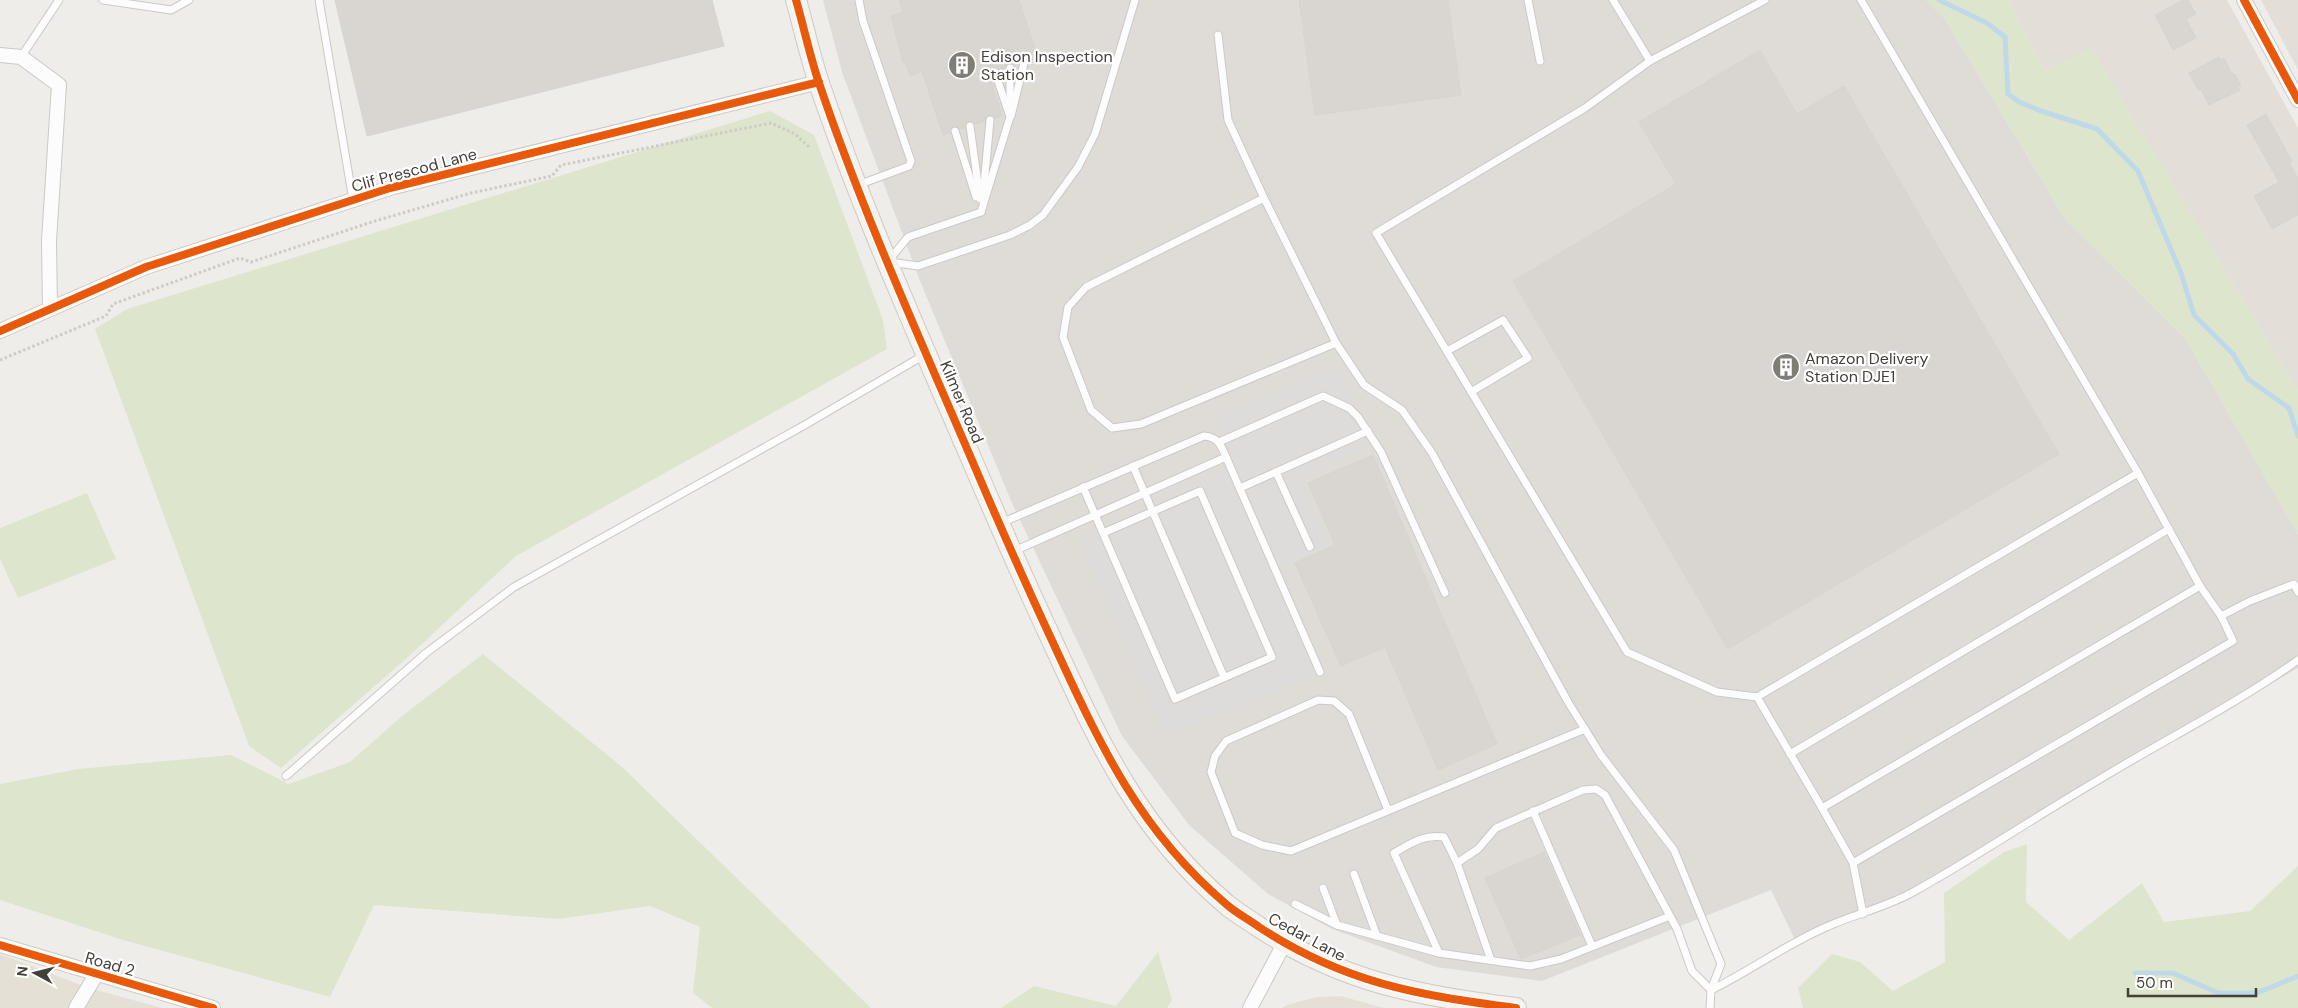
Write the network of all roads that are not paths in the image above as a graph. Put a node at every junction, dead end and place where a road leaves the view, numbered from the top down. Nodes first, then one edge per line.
1 (59, 0) edge
2 (103, 0) edge
3 (189, 0) edge
4 (319, 0) edge
5 (796, 0) edge
6 (859, 0) edge
7 (1135, 0) edge
8 (1528, 0) edge
9 (1613, 0) edge
10 (1765, 0) edge
11 (1861, 0) edge
12 (2244, 0) edge
13 (1218, 35) dead end
14 (0, 54) edge
15 (21, 57) junction
16 (1540, 61) dead end
17 (1650, 61) junction
18 (1024, 63) dead end
19 (1010, 68) dead end
20 (995, 72) dead end
21 (819, 82) junction
22 (2298, 100) edge
23 (1010, 117) junction
24 (990, 120) dead end
25 (970, 126) dead end
26 (955, 131) dead end
27 (857, 185) junction
28 (1264, 198) junction
29 (353, 200) junction
30 (981, 212) junction
31 (887, 262) junction
32 (50, 309) junction
33 (0, 331) edge
34 (1336, 343) junction
35 (1447, 351) junction
36 (926, 354) junction
37 (1471, 392) junction
38 (1368, 431) junction
39 (1220, 442) junction
40 (1226, 457) junction
41 (1134, 466) junction
42 (1276, 472) junction
43 (2138, 473) junction
44 (1083, 487) junction
45 (1240, 488) junction
46 (1146, 494) junction
47 (1153, 511) junction
48 (1095, 515) junction
49 (999, 523) junction
50 (2169, 529) junction
51 (1104, 533) junction
52 (1310, 548) dead end
53 (1012, 552) junction
54 (2200, 586) junction
55 (1445, 592) dead end
56 (2298, 592) edge
57 (2221, 616) junction
58 (2298, 660) edge
59 (1320, 672) dead end
60 (1224, 677) junction
61 (1757, 697) junction
62 (1585, 730) junction
63 (1790, 754) junction
64 (286, 776) dead end
65 (1134, 801) joint
66 (1822, 808) junction
67 (1388, 810) junction
68 (1533, 811) junction
69 (1457, 863) junction
70 (1853, 863) junction
71 (1354, 874) dead end
72 (1322, 888) dead end
73 (1295, 904) dead end
74 (1862, 914) junction
75 (1670, 916) junction
76 (1337, 925) junction
77 (1377, 936) junction
78 (1284, 944) junction
79 (0, 945) edge
80 (1592, 946) junction
81 (1439, 953) junction
82 (1491, 960) junction
83 (96, 975) junction
84 (1711, 990) junction
85 (76, 1008) edge
86 (213, 1008) edge
87 (1250, 1008) edge
88 (1516, 1008) edge
89 (1710, 1008) edge

1 - 15 lane
2 - 3 lane
4 - 29 lane
5 - 21 street, Kilmer Road
6 - 27 lane
7 - 31 lane
8 - 16 lane
9 - 17 lane
10 - 17 lane
11 - 43 lane
12 - 22 street
13 - 28 lane
14 - 15 street
15 - 32 street
17 - 35 lane
18 - 23 lane
19 - 23 lane
20 - 23 lane
21 - 27 street, Kilmer Road
21 - 29 street, Clif Prescod Lane
23 - 30 lane
24 - 30 lane
25 - 30 lane
26 - 30 lane
27 - 31 street, Kilmer Road
28 - 34 lane
28 - 34 lane
29 - 32 street, Clif Prescod Lane
30 - 31 lane
31 - 36 street, Kilmer Road
32 - 33 street, Clif Prescod Lane
34 - 62 lane
35 - 37 lane
35 - 37 lane
36 - 49 street, Kilmer Road
36 - 64 lane
37 - 61 lane
38 - 39 lane
38 - 42 lane
38 - 55 lane
39 - 40 lane
39 - 41 lane
40 - 45 lane
40 - 46 lane
41 - 44 lane
41 - 46 lane
42 - 45 lane
42 - 52 lane
43 - 50 lane
43 - 61 lane
44 - 48 lane
44 - 49 lane
45 - 59 lane
46 - 47 lane
46 - 48 lane
47 - 51 lane
47 - 60 lane
47 - 60 lane
48 - 51 lane
48 - 53 lane
49 - 53 street, Kilmer Road
50 - 54 lane
50 - 63 lane
51 - 60 lane
53 - 65 street, Kilmer Road
54 - 57 lane
54 - 66 lane
56 - 57 lane
57 - 70 lane
58 - 74 lane
61 - 63 lane
62 - 67 lane
62 - 84 lane
63 - 66 lane
65 - 78 street, Cedar Lane
66 - 70 lane
67 - 67 lane
68 - 69 lane
68 - 75 lane
68 - 80 lane
69 - 81 lane
69 - 82 lane
70 - 74 lane
71 - 77 lane
72 - 76 lane
73 - 76 lane
74 - 84 lane
75 - 80 lane
75 - 84 lane
76 - 77 lane
77 - 81 lane
78 - 87 street
78 - 88 street, Cedar Lane
79 - 83 street, Road 2
80 - 82 lane
81 - 82 lane
83 - 85 street
83 - 86 street, Road 2
84 - 89 lane

